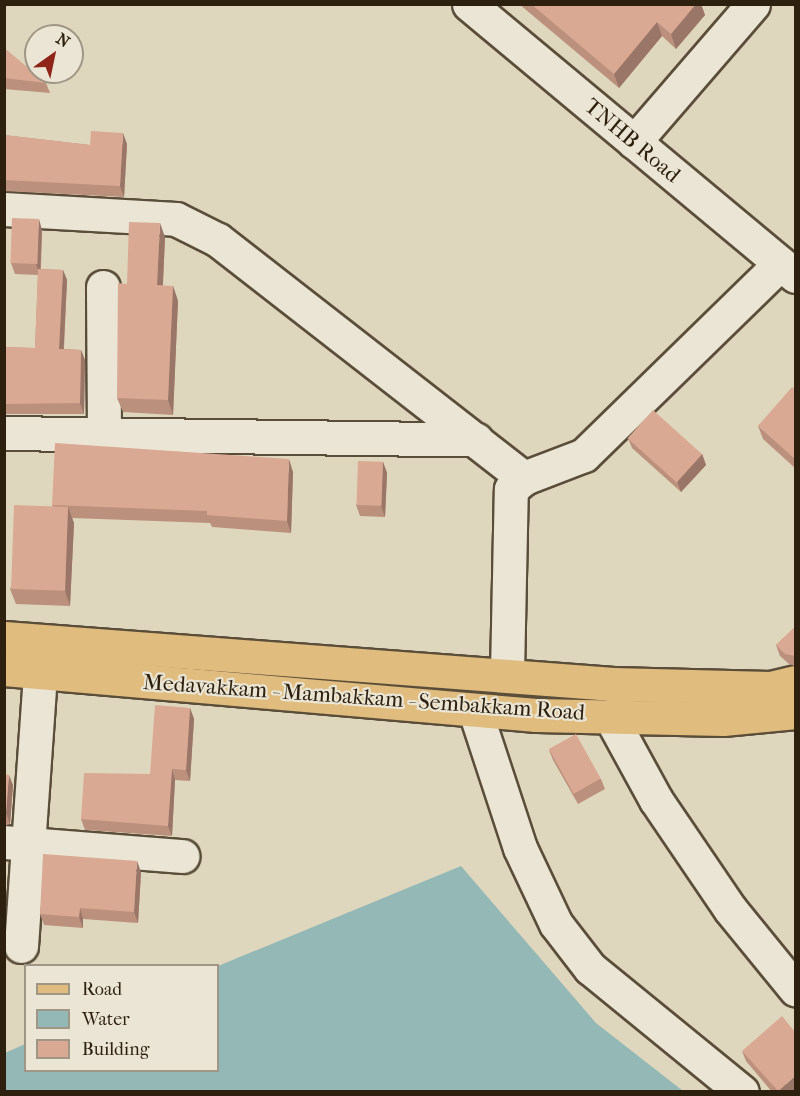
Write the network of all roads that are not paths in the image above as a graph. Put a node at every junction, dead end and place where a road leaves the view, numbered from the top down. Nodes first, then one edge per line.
1 (753, 4) edge
2 (472, 6) edge
3 (634, 142) junction
4 (4, 209) edge
5 (788, 270) edge
6 (103, 287) dead end
7 (4, 433) edge
8 (104, 434) junction
9 (476, 440) junction
10 (524, 478) junction
11 (4, 638) edge
12 (4, 669) edge
13 (40, 672) junction
14 (507, 674) junction
15 (795, 682) edge
16 (475, 711) junction
17 (795, 712) edge
18 (610, 716) junction
19 (17, 843) edge
20 (182, 856) dead end
21 (21, 946) dead end
22 (795, 990) edge
23 (741, 1092) edge

1 - 3 street
2 - 3 street, TNHB Road
3 - 5 street, TNHB Road
4 - 9 street
5 - 10 street
6 - 8 street
7 - 8 street
8 - 9 street
9 - 10 street
10 - 14 street
11 - 14 main road, Medavakkam - Mambakkam - Sembakkam Road
12 - 13 main road, Medavakkam - Mambakkam - Sembakkam Road
13 - 16 main road, Medavakkam - Mambakkam - Sembakkam Road
13 - 19 street
14 - 15 main road, Medavakkam - Mambakkam - Sembakkam Road
16 - 18 main road, Medavakkam - Mambakkam - Sembakkam Road
16 - 23 street
17 - 18 main road, Medavakkam - Mambakkam - Sembakkam Road
18 - 22 street
19 - 20 street
19 - 21 street

